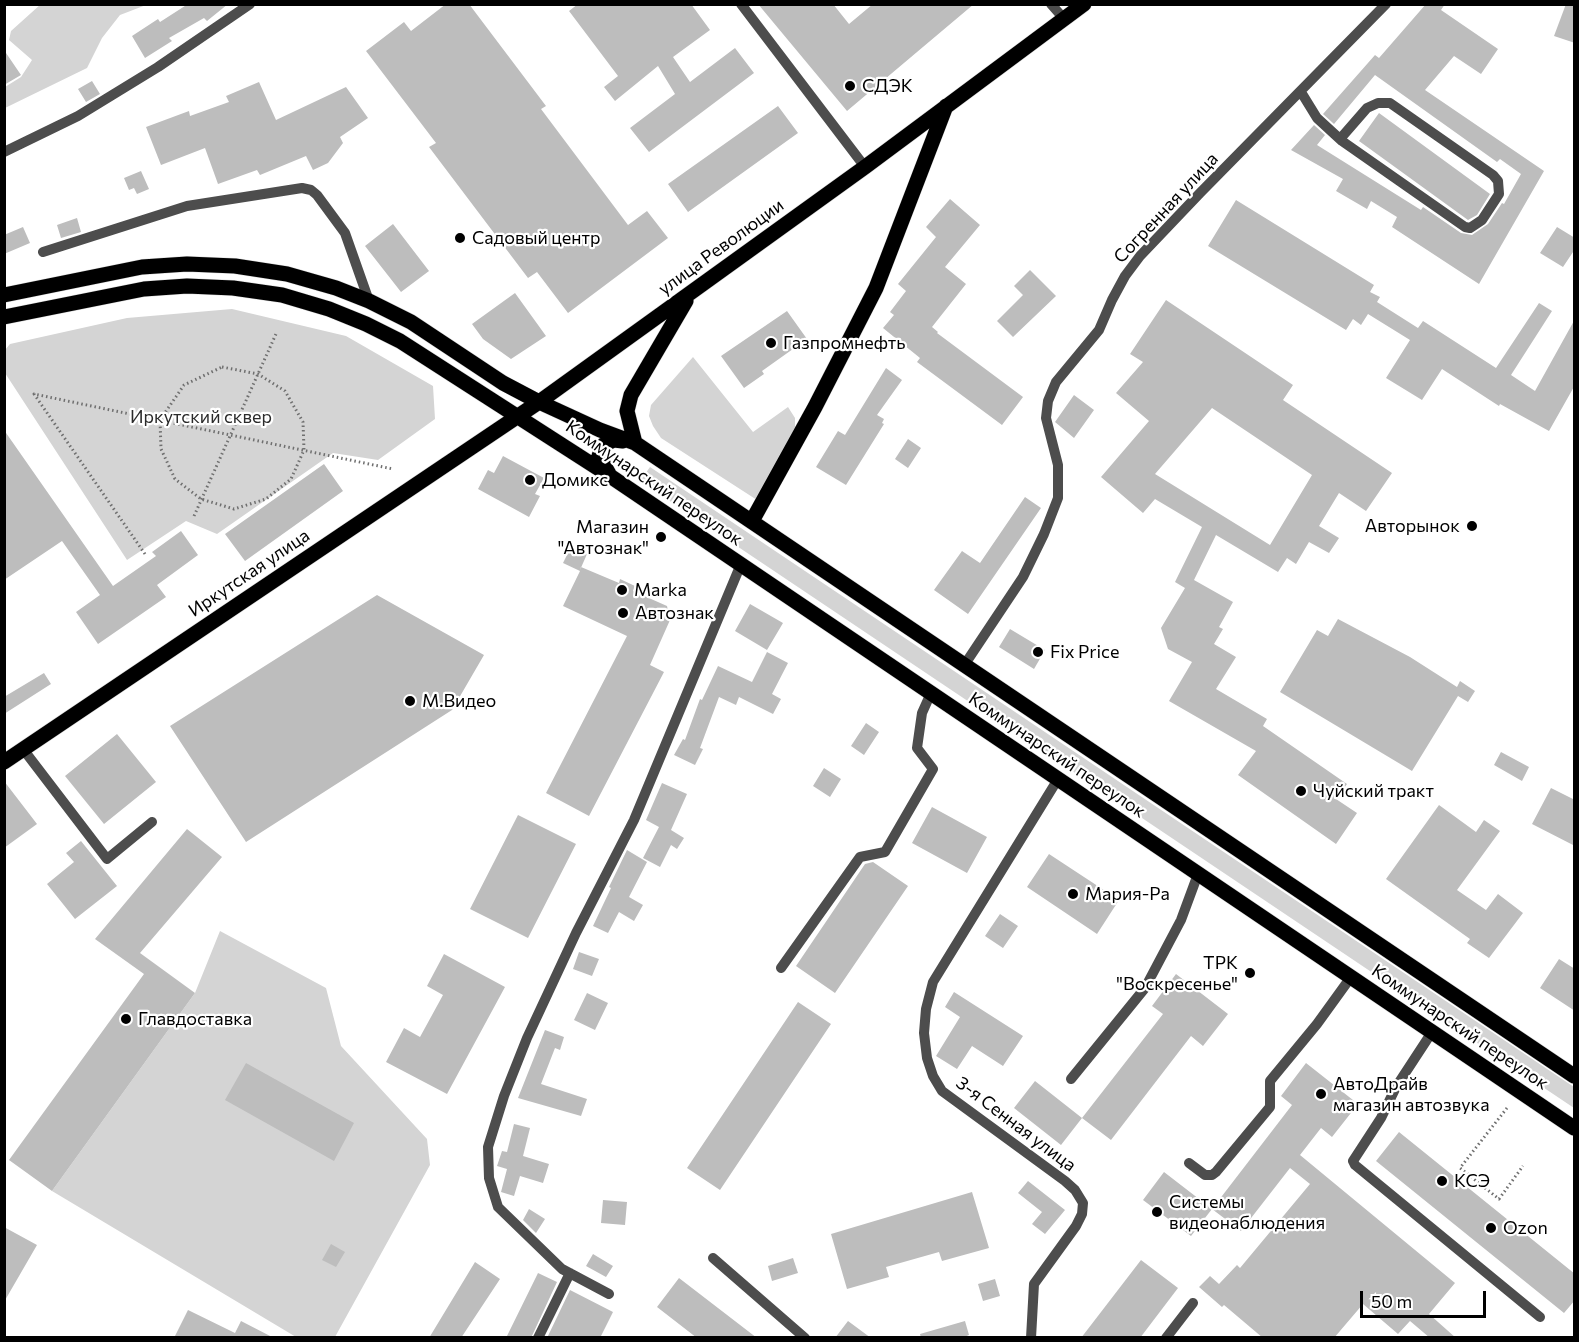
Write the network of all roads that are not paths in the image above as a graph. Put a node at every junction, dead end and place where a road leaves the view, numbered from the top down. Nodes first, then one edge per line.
1 (250, 4) edge
2 (741, 4) edge
3 (1051, 4) edge
4 (1084, 4) edge
5 (1386, 4) edge
6 (1065, 21) junction
7 (1301, 92) junction
8 (946, 106) junction
9 (1340, 139) junction
10 (4, 152) edge
11 (865, 167) junction
12 (43, 252) dead end
13 (690, 294) junction
14 (4, 295) edge
15 (369, 301) junction
16 (4, 317) edge
17 (539, 402) junction
18 (517, 417) junction
19 (635, 443) junction
20 (610, 476) junction
21 (752, 521) junction
22 (741, 564) junction
23 (965, 664) junction
24 (931, 693) junction
25 (23, 749) junction
26 (4, 762) edge
27 (1058, 779) junction
28 (152, 822) dead end
29 (1198, 874) junction
30 (781, 968) dead end
31 (1351, 977) junction
32 (1432, 1032) junction
33 (1575, 1076) edge
34 (1071, 1079) dead end
35 (1575, 1128) edge
36 (1189, 1163) dead end
37 (713, 1258) dead end
38 (570, 1273) junction
39 (609, 1294) dead end
40 (1193, 1303) dead end
41 (1540, 1317) dead end
42 (538, 1338) edge
43 (805, 1338) edge
44 (1031, 1338) edge
45 (1166, 1338) edge

1 - 10 street
2 - 11 street
3 - 6 street
4 - 6 main road, улица Революции
5 - 7 street, Согренная улица
6 - 8 main road, улица Революции
7 - 9 street
7 - 23 street, Согренная улица
8 - 11 main road, улица Революции
8 - 21 main road
9 - 9 street
11 - 13 main road, улица Революции
12 - 15 street
13 - 17 main road, улица Революции
13 - 19 main road
14 - 15 main road, Коммунарский переулок
15 - 17 main road, Коммунарский переулок
16 - 18 main road, Коммунарский переулок
17 - 18 main road, улица Революции
17 - 19 main road, Коммунарский переулок
18 - 20 main road, Коммунарский переулок
18 - 25 main road, Иркутская улица
19 - 20 main road
19 - 21 main road, Коммунарский переулок
20 - 22 main road, Коммунарский переулок
21 - 23 main road, Коммунарский переулок
22 - 24 main road, Коммунарский переулок
22 - 38 street
23 - 33 main road, Коммунарский переулок
24 - 27 main road, Коммунарский переулок
24 - 30 street
25 - 26 main road, Иркутская улица
25 - 28 street
27 - 29 main road, Коммунарский переулок
27 - 44 street, 3-я Сенная улица
29 - 31 main road, Коммунарский переулок
29 - 34 street
31 - 32 main road, Коммунарский переулок
31 - 36 street
32 - 35 main road, Коммунарский переулок
32 - 41 street
37 - 43 street
38 - 39 street
38 - 42 street
40 - 45 street

